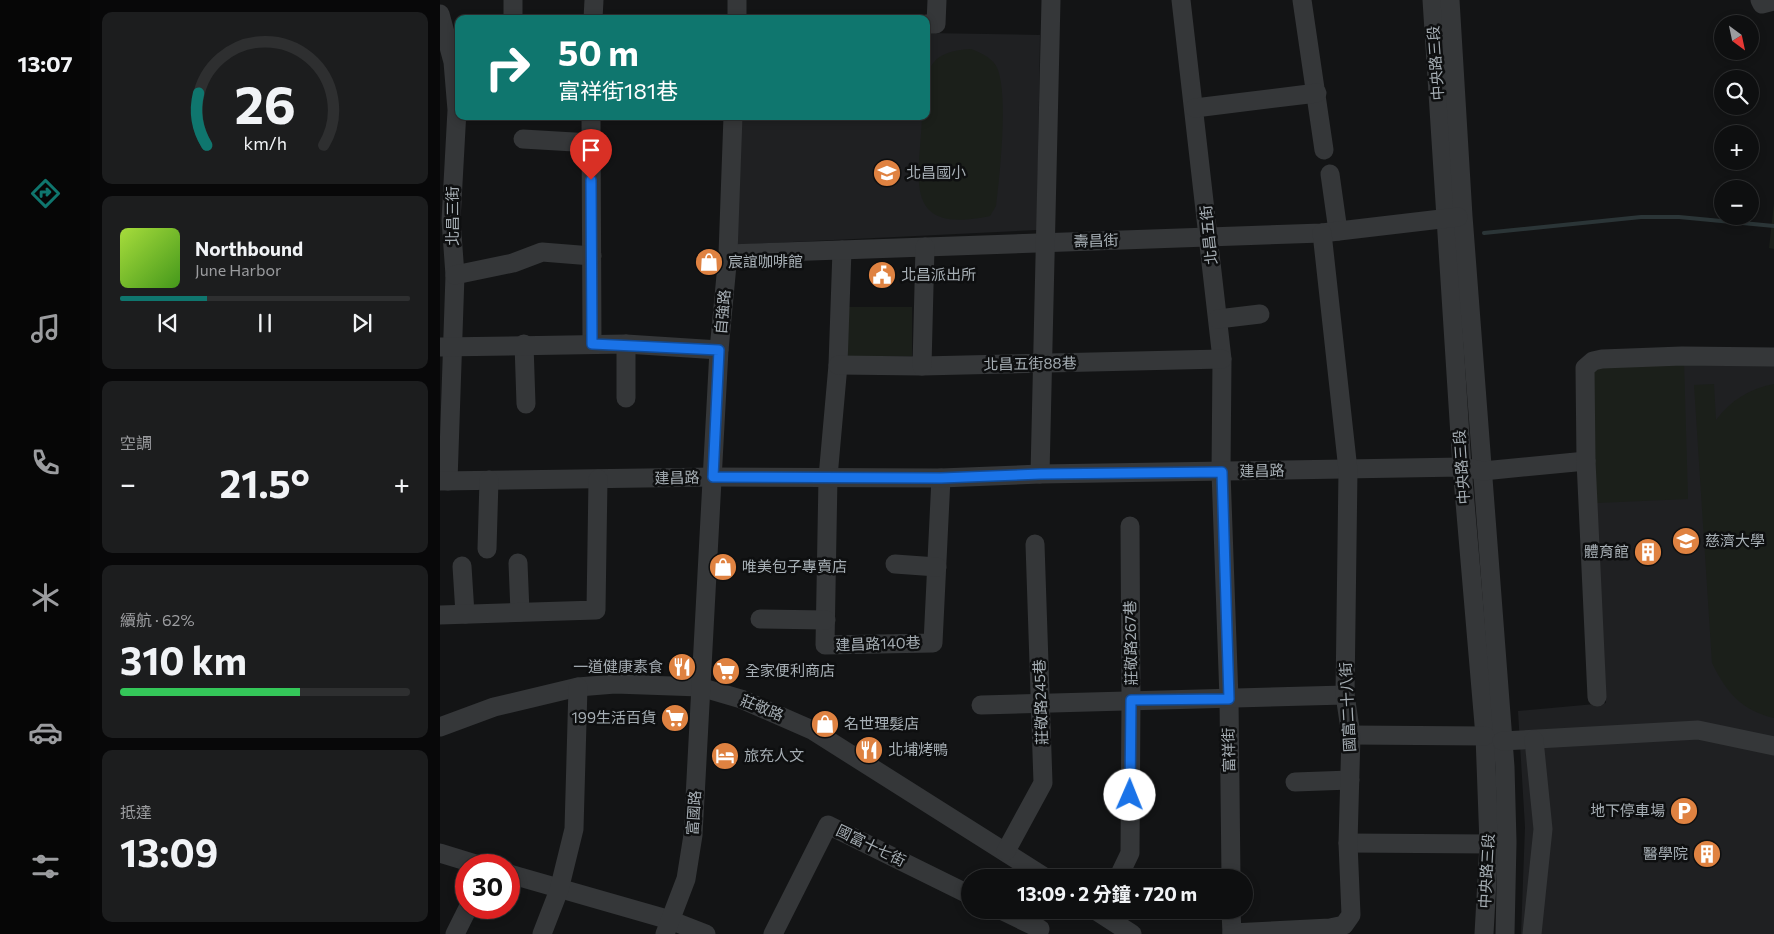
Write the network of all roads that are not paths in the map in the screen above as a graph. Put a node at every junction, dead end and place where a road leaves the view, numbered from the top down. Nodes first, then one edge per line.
1 (513, 0) edge
2 (594, 0) edge
3 (738, 0) edge
4 (937, 0) edge
5 (1051, 0) edge
6 (1181, 0) edge
7 (1302, 0) edge
8 (1432, 0) edge
9 (1450, 0) edge
10 (1760, 0) edge
11 (1774, 1) edge
12 (440, 14) edge
13 (513, 15) edge
14 (593, 15) edge
15 (737, 15) edge
16 (931, 24) edge
17 (455, 59) edge
18 (455, 77) edge
19 (1318, 94) junction
20 (453, 106) edge
21 (1195, 108) junction
22 (591, 120) edge
23 (734, 120) edge
24 (524, 139) dead end
25 (591, 143) junction
26 (1324, 150) dead end
27 (1330, 174) dead end
28 (1455, 217) junction
29 (445, 221) edge
30 (1330, 232) junction
31 (1209, 236) junction
32 (1046, 242) junction
33 (925, 247) junction
34 (842, 250) junction
35 (728, 254) junction
36 (592, 256) junction
37 (455, 275) junction
38 (1260, 314) dead end
39 (1218, 319) junction
40 (524, 344) junction
41 (592, 344) junction
42 (626, 344) junction
43 (446, 347) edge
44 (719, 350) junction
45 (1774, 357) edge
46 (1222, 359) junction
47 (1043, 364) junction
48 (838, 365) junction
49 (922, 366) junction
50 (626, 398) dead end
51 (526, 404) dead end
52 (1586, 461) junction
53 (1462, 467) junction
54 (1348, 470) junction
55 (1483, 471) junction
56 (1222, 472) junction
57 (1040, 474) junction
58 (713, 477) junction
59 (828, 477) junction
60 (941, 478) junction
61 (598, 479) junction
62 (489, 480) junction
63 (444, 481) edge
64 (1130, 526) dead end
65 (1035, 544) dead end
66 (487, 549) dead end
67 (518, 563) dead end
68 (895, 564) dead end
69 (462, 566) dead end
70 (937, 567) junction
71 (520, 612) junction
72 (465, 614) junction
73 (440, 615) edge
74 (760, 619) dead end
75 (826, 620) junction
76 (578, 687) junction
77 (700, 687) junction
78 (1345, 695) junction
79 (1597, 697) dead end
80 (1229, 699) junction
81 (1131, 700) junction
82 (1040, 702) junction
83 (981, 705) dead end
84 (440, 727) edge
85 (1351, 735) junction
86 (1494, 738) junction
87 (1534, 740) junction
88 (1774, 746) edge
89 (1350, 780) junction
90 (1295, 782) dead end
91 (1348, 843) junction
92 (1489, 844) junction
93 (1006, 851) junction
94 (440, 853) edge
95 (455, 858) edge
96 (1033, 869) edge
97 (1122, 869) edge
98 (1231, 869) edge
99 (520, 878) edge
100 (559, 890) junction
101 (961, 891) edge
102 (462, 919) edge
103 (1017, 919) edge
104 (1110, 919) edge
105 (1232, 919) edge
106 (1348, 925) edge
107 (668, 927) edge
108 (1039, 932) edge
109 (1232, 933) edge
110 (455, 934) edge
111 (542, 934) edge
112 (706, 934) edge
113 (773, 934) edge
114 (1132, 934) edge
115 (1484, 934) edge
116 (1504, 934) edge
117 (1532, 934) edge

1 - 13 street
2 - 14 street
3 - 15 street
4 - 16 street
5 - 32 street
6 - 21 street, 北昌五街
7 - 19 street
8 - 28 street, 中央路三段
9 - 28 street, 中央路三段
10 - 11 street
12 - 17 street, 北昌三街
18 - 20 street, 北昌三街
19 - 21 street
19 - 26 street
20 - 29 street, 北昌三街
21 - 31 street, 北昌五街
22 - 25 street
23 - 35 street, 自強路
24 - 25 street
25 - 36 street
27 - 30 street, 國富二十八街
28 - 30 street, 壽昌街
28 - 53 street, 中央路三段
28 - 55 street, 中央路三段
29 - 37 street, 北昌三街
30 - 31 street, 壽昌街
30 - 54 street, 國富二十八街
31 - 32 street, 壽昌街
31 - 39 street, 北昌五街
32 - 33 street, 壽昌街
32 - 47 street
33 - 34 street, 壽昌街
33 - 49 street
34 - 35 street, 壽昌街
34 - 48 street, 建昌路140巷
35 - 44 street, 自強路
36 - 37 street
36 - 41 street
37 - 43 street, 北昌三街
38 - 39 street
39 - 46 street, 北昌五街
40 - 41 street
40 - 43 street
40 - 51 street
41 - 42 street
42 - 44 street
42 - 50 street
43 - 63 street, 北昌三街
44 - 58 street, 自強路
45 - 52 street
46 - 47 street, 北昌五街88巷
46 - 56 street, 北昌五街
47 - 49 street, 北昌五街88巷
47 - 57 street
48 - 49 street, 北昌五街88巷
48 - 59 street, 建昌路140巷
52 - 55 street, 建昌路
52 - 79 street
53 - 54 street, 建昌路
53 - 55 street, 建昌路
53 - 86 street, 中央路三段
54 - 56 street, 建昌路
54 - 78 street, 國富二十八街
55 - 86 street, 中央路三段
56 - 57 street, 建昌路
56 - 80 street, 富祥街
57 - 60 street, 建昌路
58 - 59 street, 建昌路
58 - 61 street, 建昌路
58 - 77 street, 自強路
59 - 60 street, 建昌路
59 - 75 street, 建昌路140巷
60 - 70 street, 建昌路140巷
61 - 62 street, 建昌路
61 - 71 street
62 - 63 street, 建昌路
62 - 66 street
64 - 81 street, 莊敬路267巷
65 - 82 street, 莊敬路245巷
67 - 71 street
68 - 70 street
69 - 72 street
70 - 75 street, 建昌路140巷
71 - 72 street
72 - 73 street
74 - 75 street
76 - 77 street, 莊敬路
76 - 84 street, 莊敬路
76 - 100 street
77 - 93 street, 莊敬路
77 - 107 street, 富國路
78 - 80 street
78 - 85 street, 國富二十八街
80 - 81 street
80 - 98 street, 富祥街
81 - 82 street
81 - 97 street, 莊敬路267巷
82 - 83 street
82 - 93 street, 莊敬路245巷
85 - 86 street
85 - 89 street, 國富二十八街
86 - 87 street
86 - 92 street, 中央路三段
86 - 116 street, 中央路三段
87 - 88 street
87 - 117 street
89 - 90 street
89 - 91 street, 國富二十八街
91 - 92 street
91 - 106 street, 國富二十八街
92 - 115 street, 中央路三段
93 - 96 street, 莊敬路
94 - 95 street
99 - 100 street
100 - 107 street
100 - 111 street
101 - 113 street, 國富十七街
102 - 110 street
103 - 108 street
104 - 114 street
105 - 109 street
106 - 109 street
107 - 112 street

